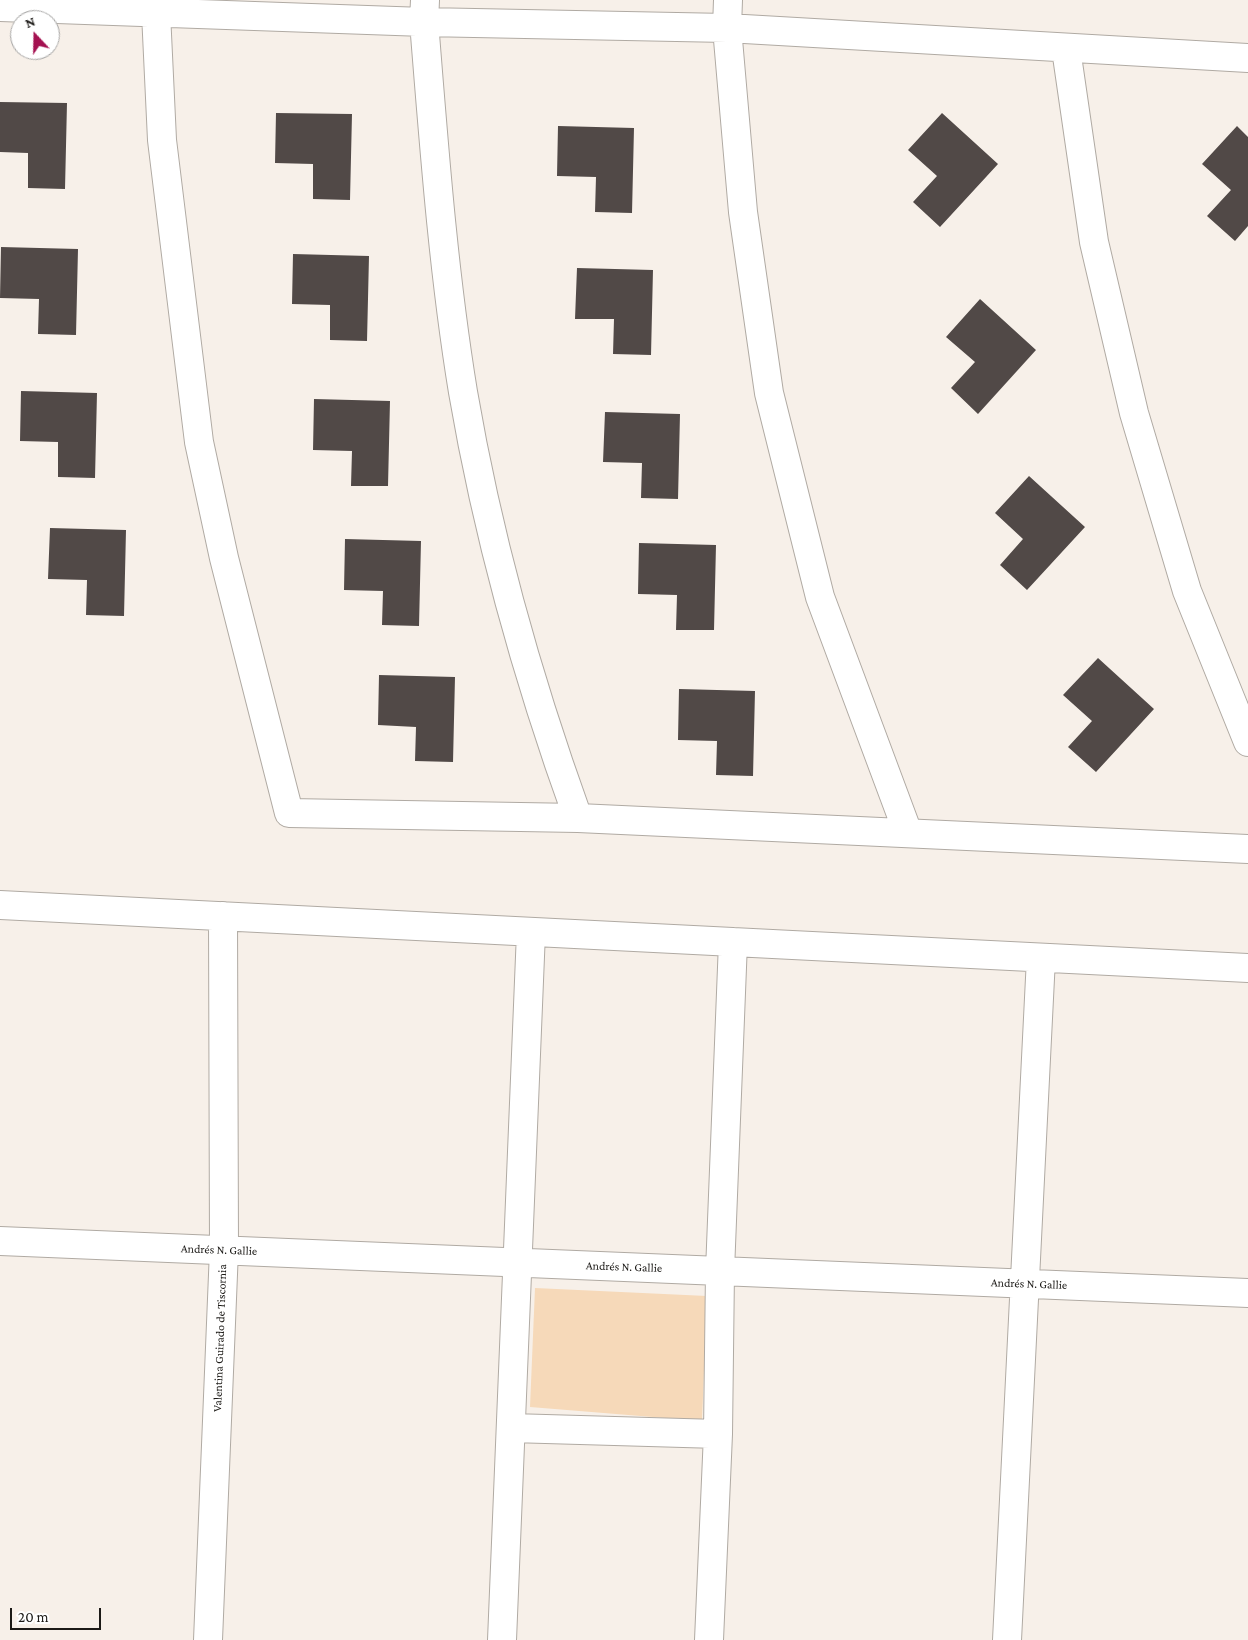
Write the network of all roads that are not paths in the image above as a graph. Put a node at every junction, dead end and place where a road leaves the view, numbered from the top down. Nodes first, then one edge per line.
1 (728, 0) edge
2 (0, 8) edge
3 (425, 11) edge
4 (156, 13) junction
5 (727, 28) junction
6 (1066, 49) junction
7 (1248, 58) edge
8 (1248, 742) edge
9 (578, 818) junction
10 (908, 833) junction
11 (1248, 849) edge
12 (0, 905) edge
13 (223, 916) junction
14 (531, 932) junction
15 (733, 942) junction
16 (1041, 958) junction
17 (1248, 968) edge
18 (0, 1241) edge
19 (224, 1250) junction
20 (517, 1263) junction
21 (720, 1271) junction
22 (1025, 1284) junction
23 (1248, 1293) edge
24 (511, 1428) junction
25 (718, 1434) junction
26 (208, 1640) edge
27 (502, 1640) edge
28 (709, 1640) edge
29 (1006, 1640) edge

1 - 5 street
2 - 4 street
3 - 4 street
3 - 5 street
3 - 9 street
4 - 9 street
5 - 6 street
5 - 10 street
6 - 7 street
6 - 8 street
9 - 10 street
10 - 11 street
12 - 13 street
13 - 14 street
13 - 19 street, Valentina Guirado de Tiscornia
14 - 15 street
14 - 20 street
15 - 16 street
15 - 21 street
16 - 17 street
16 - 22 street
18 - 19 street, Andrés N. Gallie
19 - 20 street, Andrés N. Gallie
19 - 26 street, Valentina Guirado de Tiscornia
20 - 21 street, Andrés N. Gallie
20 - 24 street
21 - 22 street, Andrés N. Gallie
21 - 25 street
22 - 23 street, Andrés N. Gallie
22 - 29 street
24 - 25 street
24 - 27 street
25 - 28 street

